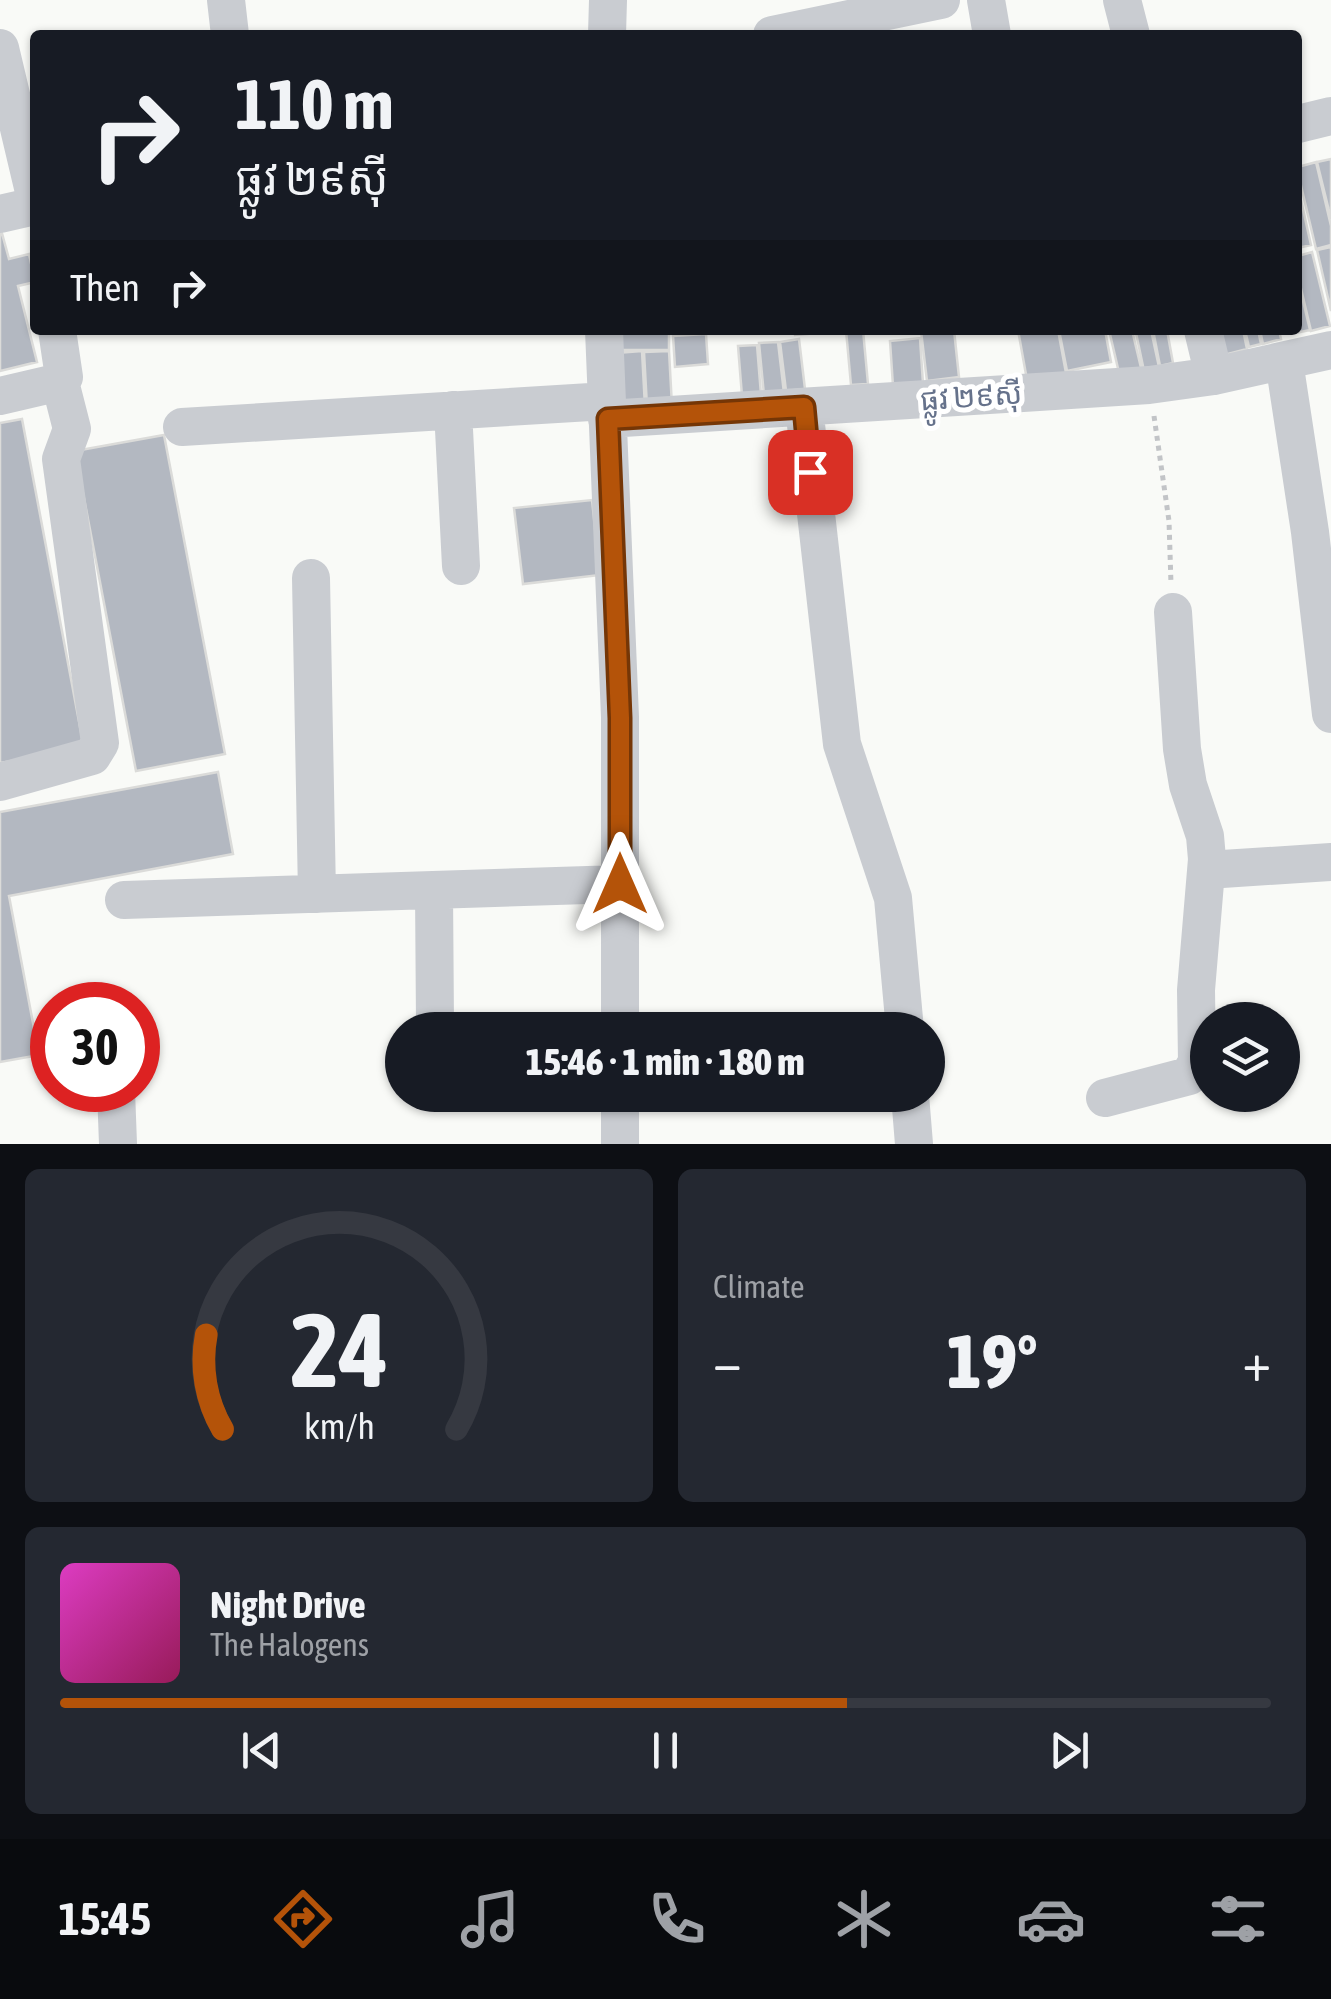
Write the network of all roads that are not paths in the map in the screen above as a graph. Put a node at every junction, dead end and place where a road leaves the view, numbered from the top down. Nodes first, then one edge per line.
1 (226, 0) edge
2 (608, 0) edge
3 (941, 0) edge
4 (986, 0) edge
5 (1122, 0) edge
6 (229, 30) edge
7 (607, 30) edge
8 (796, 30) edge
9 (991, 30) edge
10 (1130, 30) edge
11 (0, 48) edge
12 (1331, 116) edge
13 (1302, 123) edge
14 (30, 170) edge
15 (30, 189) edge
16 (0, 214) edge
17 (58, 335) edge
18 (604, 335) edge
19 (1204, 335) edge
20 (1331, 350) edge
21 (1284, 361) junction
22 (1214, 376) junction
23 (60, 382) junction
24 (0, 396) edge
25 (804, 407) junction
26 (453, 410) junction
27 (607, 410) junction
28 (182, 427) dead end
29 (461, 566) dead end
30 (311, 578) dead end
31 (1173, 612) road end
32 (1331, 714) edge
33 (0, 782) edge
34 (1331, 862) edge
35 (1207, 870) junction
36 (620, 884) junction
37 (434, 890) junction
38 (317, 894) junction
39 (124, 900) dead end
40 (435, 1012) edge
41 (620, 1012) edge
42 (903, 1012) edge
43 (1105, 1098) dead end
44 (117, 1112) edge
45 (620, 1112) edge
46 (911, 1112) edge
47 (118, 1144) edge
48 (620, 1144) edge
49 (914, 1144) edge

1 - 6 street
2 - 7 street
3 - 8 street
4 - 9 street
5 - 10 street
11 - 14 street
12 - 13 street
15 - 16 street
17 - 23 street
18 - 27 street
19 - 22 street
20 - 21 street, ផ្លូវ ២៩ស៊ី
21 - 22 street, ផ្លូវ ២៩ស៊ី
21 - 32 street
22 - 25 street, ផ្លូវ ២៩ស៊ី
23 - 24 street
23 - 33 street
25 - 27 street, ផ្លូវ ២៩ស៊ី
25 - 42 street
26 - 27 street, ផ្លូវ ២៩ស៊ី
26 - 28 street, ផ្លូវ ២៩ស៊ី
26 - 29 street
27 - 36 street
30 - 38 street
31 - 35 street
34 - 35 street
35 - 43 street
36 - 37 street
36 - 41 street
37 - 38 street
37 - 40 street
38 - 39 street
44 - 47 street
45 - 48 street
46 - 49 street

